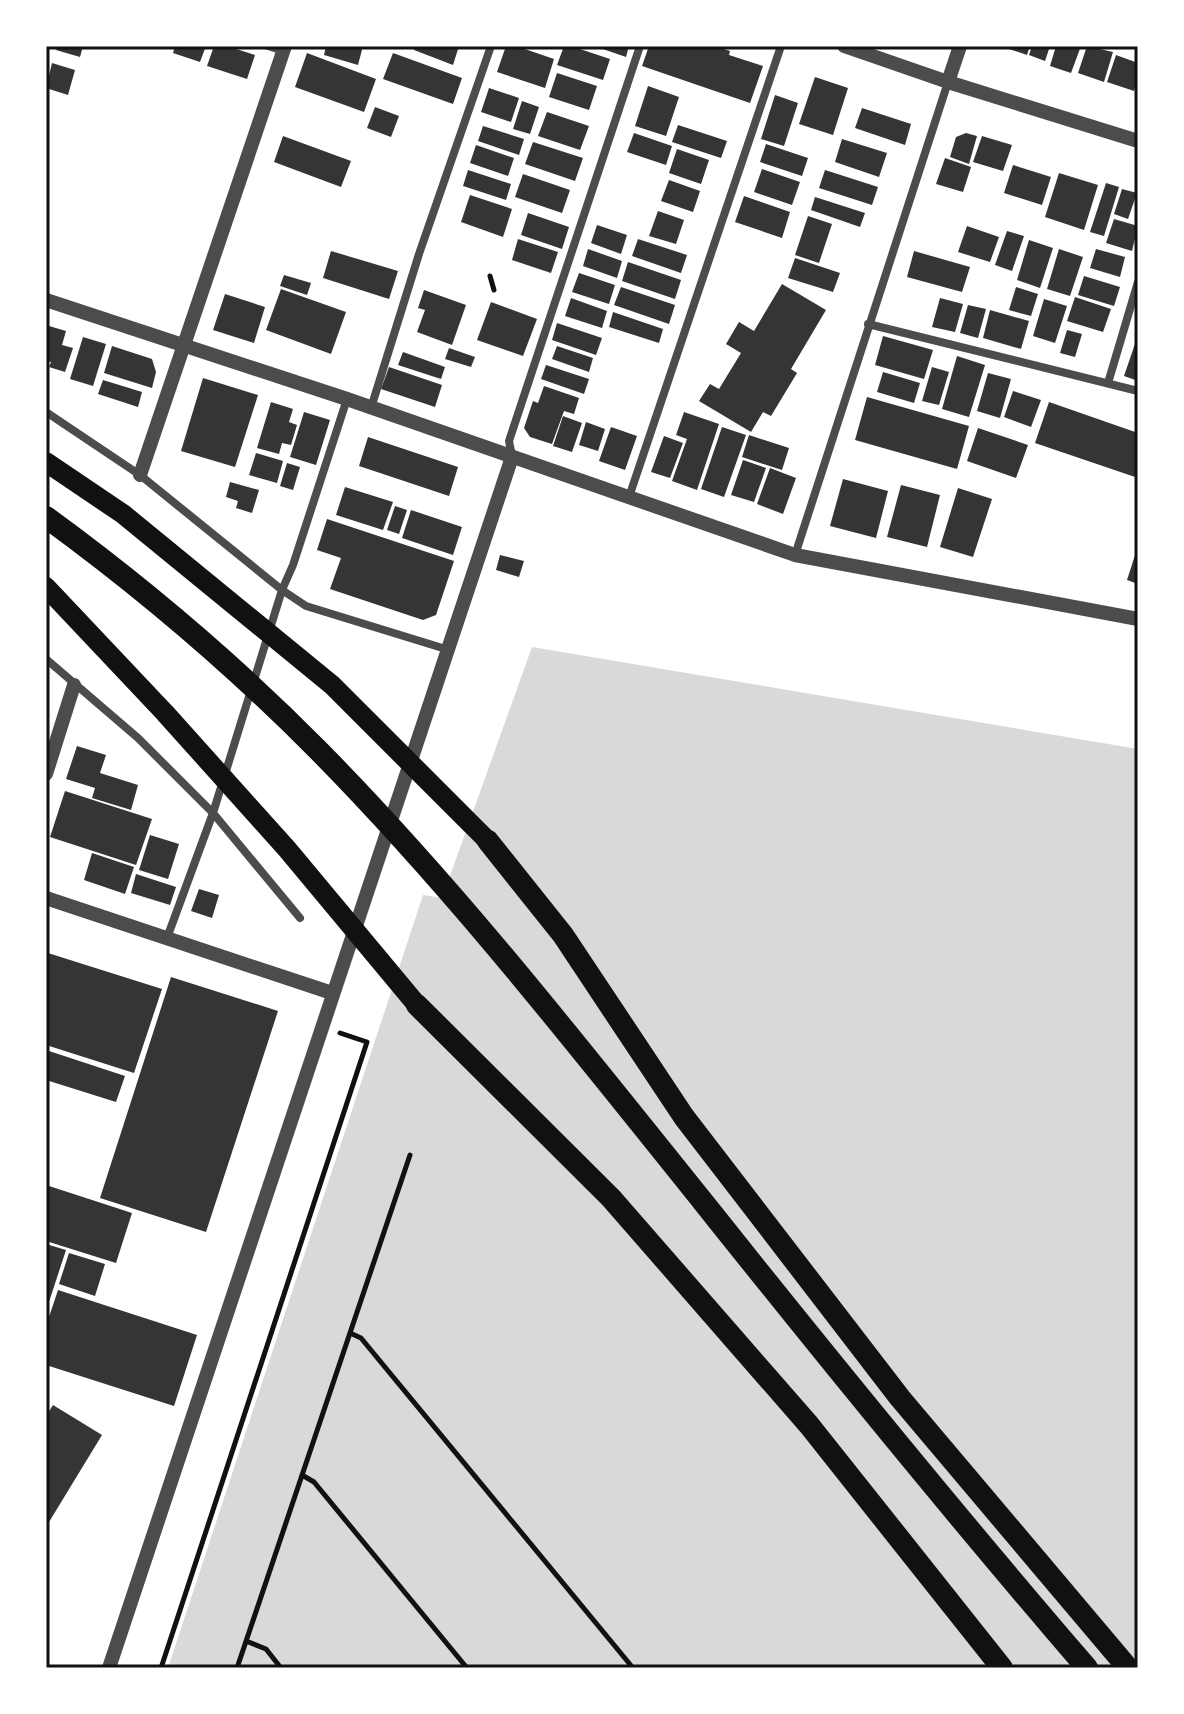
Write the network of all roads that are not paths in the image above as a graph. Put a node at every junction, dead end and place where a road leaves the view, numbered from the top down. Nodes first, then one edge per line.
1 (265, 46) edge
2 (491, 46) edge
3 (640, 46) edge
4 (781, 46) edge
5 (844, 46) edge
6 (960, 46) edge
7 (284, 49) edge
8 (948, 82) junction
9 (1138, 141) edge
10 (1138, 282) edge
11 (46, 300) edge
12 (868, 324) junction
13 (185, 346) junction
14 (1108, 383) junction
15 (1138, 391) edge
16 (347, 399) junction
17 (371, 408) junction
18 (46, 412) edge
19 (512, 457) junction
20 (46, 462) edge
21 (140, 475) junction
22 (629, 497) junction
23 (46, 517) edge
24 (795, 555) junction
25 (46, 587) edge
26 (282, 590) junction
27 (1138, 619) edge
28 (449, 650) junction
29 (46, 659) edge
30 (74, 685) junction
31 (46, 774) edge
32 (213, 813) junction
33 (488, 841) joint
34 (46, 898) edge
35 (300, 918) dead end
36 (167, 938) junction
37 (332, 993) junction
38 (417, 1005) joint
39 (109, 1668) edge
40 (1002, 1668) edge
41 (1087, 1668) edge
42 (1128, 1668) edge

1 - 7 lane
2 - 17 street
3 - 19 street
4 - 22 street
5 - 8 street
6 - 8 street
7 - 13 street
8 - 9 street
8 - 12 street
10 - 14 street
11 - 13 street
12 - 14 street
12 - 24 street
13 - 16 street
13 - 21 street
14 - 15 street
16 - 17 street
16 - 26 street
17 - 19 street
18 - 21 street
19 - 22 street
19 - 28 street
20 - 33 highway
21 - 26 street
22 - 24 street
23 - 41 highway
24 - 27 street
25 - 38 highway
26 - 28 street
26 - 32 street
28 - 37 street
29 - 30 street
30 - 31 street
30 - 32 street
32 - 35 street
32 - 36 street
33 - 42 highway
34 - 36 street
36 - 37 street
37 - 39 street
38 - 40 highway

